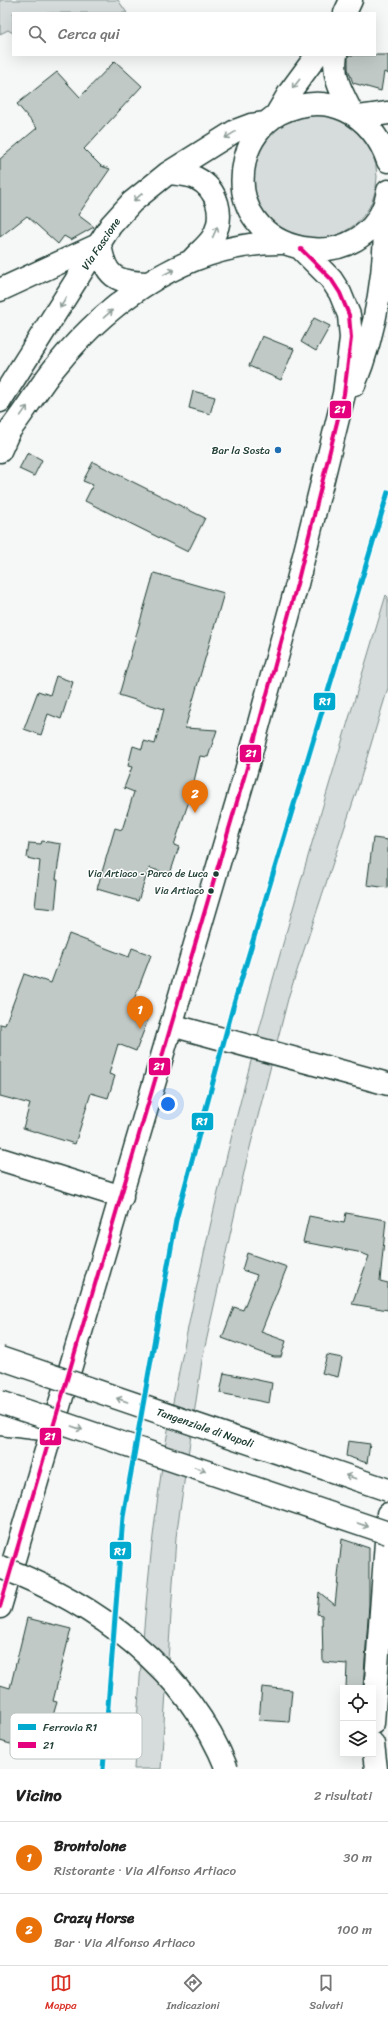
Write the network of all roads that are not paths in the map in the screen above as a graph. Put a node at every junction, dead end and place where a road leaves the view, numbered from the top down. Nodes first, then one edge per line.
1 (351, 0) edge
2 (345, 12) edge
3 (317, 56) edge
4 (336, 56) edge
5 (388, 113) edge
6 (355, 115) junction
7 (271, 119) junction
8 (388, 161) edge
9 (168, 173) junction
10 (387, 198) edge
11 (100, 244) junction
12 (292, 246) junction
13 (190, 261) junction
14 (147, 283) junction
15 (0, 290) edge
16 (388, 309) edge
17 (367, 351) junction
18 (0, 401) edge
19 (338, 421) junction
20 (3, 442) edge
21 (171, 1025) junction
22 (388, 1084) edge
23 (0, 1159) edge
24 (122, 1197) junction
25 (0, 1358) edge
26 (0, 1402) edge
27 (0, 1424) edge
28 (52, 1430) junction
29 (388, 1490) edge
30 (388, 1514) edge
31 (388, 1533) edge
32 (0, 1567) edge
33 (0, 1607) edge
34 (373, 1721) edge
35 (375, 1757) edge
36 (227, 1769) edge
37 (376, 1769) edge

1 - 2 main road
3 -> 7 main road
4 - 6 main road
5 - 6 main road
6 - 7 main road
6 - 8 main road
7 -> 9 main road, Via Fascione
7 - 12 main road
9 -> 11 main road, Via Fascione
13 -> 9 main road
10 - 12 main road
10 - 17 main road
11 - 14 main road
11 - 15 main road
11 -> 18 main road, Via Fascione
12 - 13 main road
12 - 19 main road
14 -> 13 main road
20 -> 14 main road
16 - 17 main road
17 - 19 main road
19 - 21 main road
21 - 22 main road
21 - 24 main road
23 - 24 main road
24 - 28 main road
29 -> 25 main road, Tangenziale di Napoli, bridge
26 -> 31 main road, bridge
27 - 28 main road
28 - 33 main road
30 - 34 main road
32 - 36 main road, bridge
35 - 37 main road

